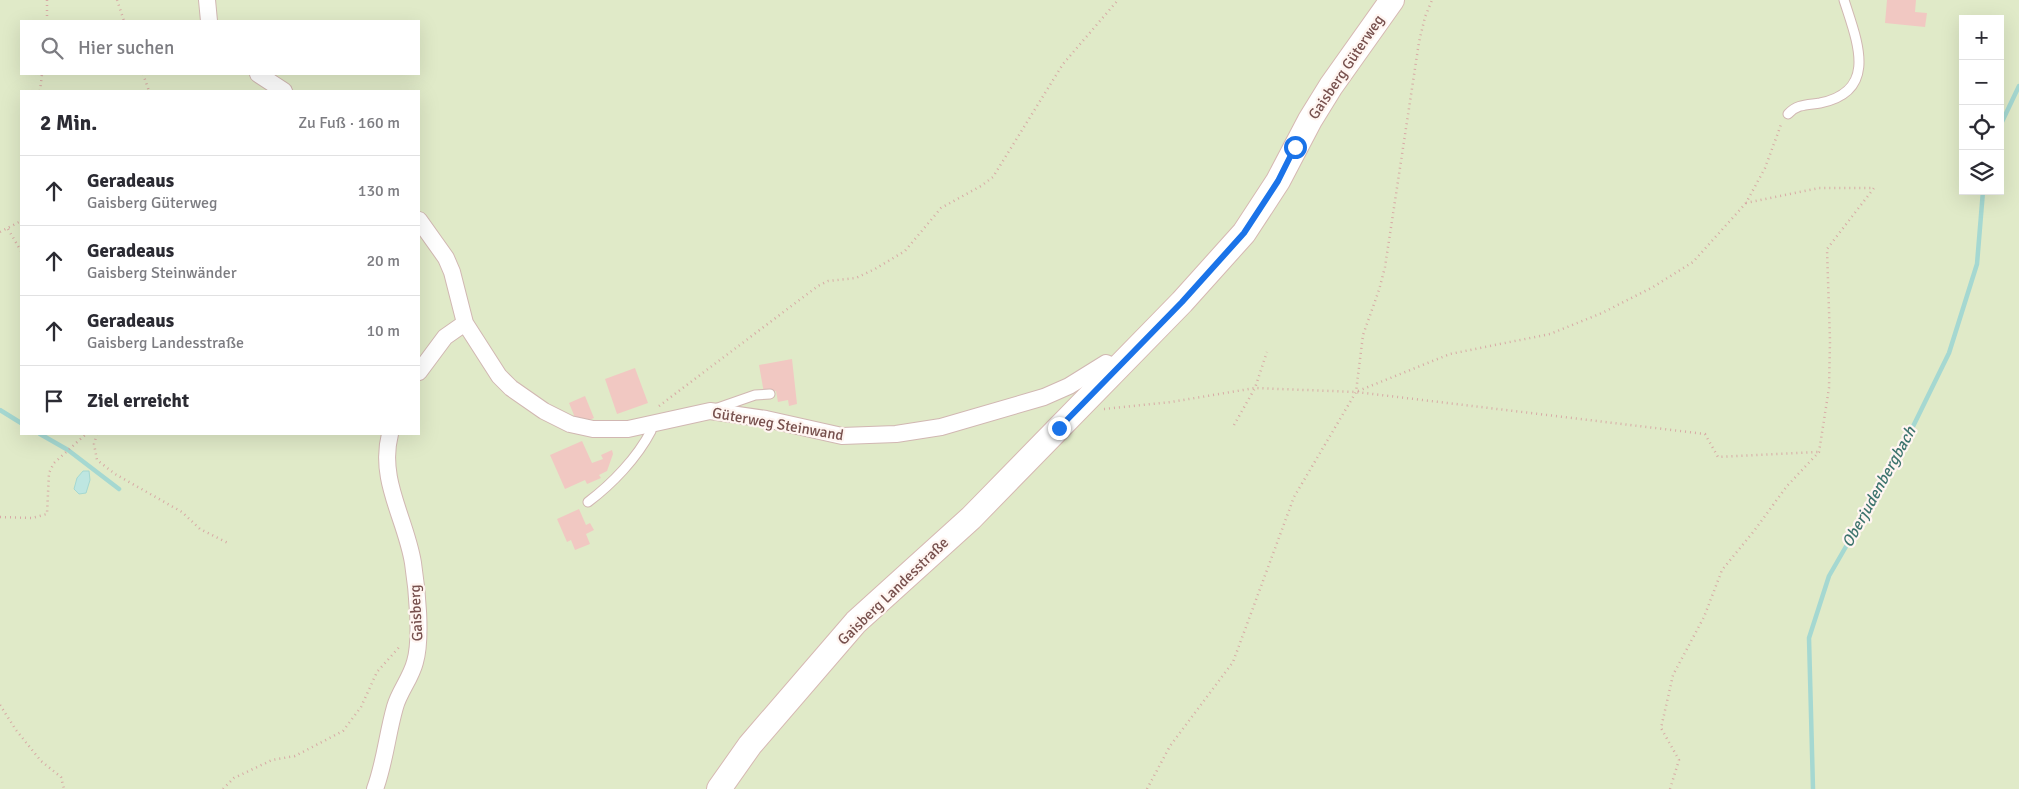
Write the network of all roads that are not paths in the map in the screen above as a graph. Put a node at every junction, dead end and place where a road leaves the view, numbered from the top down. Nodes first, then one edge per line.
1 (207, 0) edge
2 (1392, 0) edge
3 (1844, 0) edge
4 (209, 20) edge
5 (260, 75) edge
6 (282, 90) edge
7 (1788, 114) road end
8 (420, 221) edge
9 (465, 323) junction
10 (1117, 368) junction
11 (420, 371) edge
12 (770, 394) dead end
13 (1092, 406) joint
14 (710, 411) junction
15 (645, 425) junction
16 (390, 435) edge
17 (588, 502) dead end
18 (375, 789) edge
19 (719, 789) edge

1 - 4 street
2 - 10 main road, Gaisberg Güterweg
3 - 7 lane
5 - 6 street
8 - 9 street, Güterweg Steinwand
9 - 11 street
9 - 15 street, Güterweg Steinwand
10 - 13 main road, Gaisberg Güterweg
10 - 14 street, Güterweg Steinwand
12 - 14 lane
13 - 19 main road, Gaisberg Landesstraße
14 - 15 street, Güterweg Steinwand
15 - 17 lane
16 - 18 street, Gaisberg

